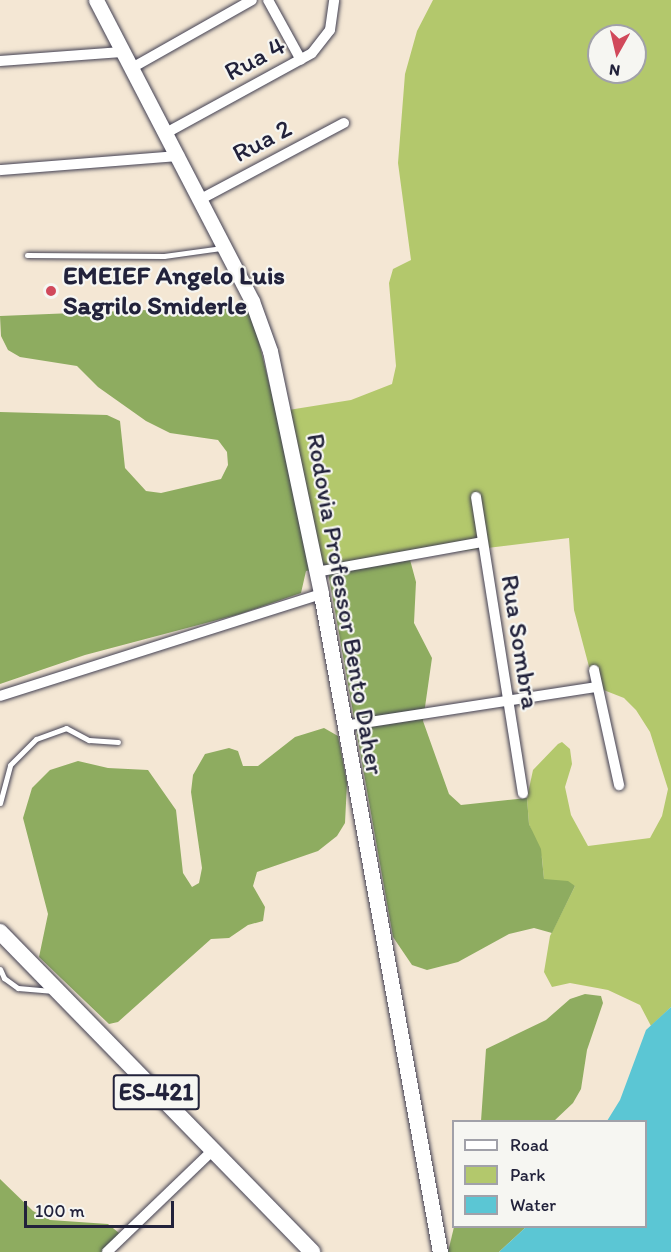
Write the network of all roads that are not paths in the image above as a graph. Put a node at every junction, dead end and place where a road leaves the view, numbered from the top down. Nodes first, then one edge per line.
1 (96, 0) edge
2 (252, 0) edge
3 (268, 0) edge
4 (334, 0) edge
5 (122, 52) junction
6 (301, 60) junction
7 (0, 61) edge
8 (130, 69) junction
9 (344, 123) dead end
10 (166, 133) junction
11 (178, 156) junction
12 (0, 170) edge
13 (201, 199) junction
14 (225, 248) junction
15 (27, 255) dead end
16 (476, 497) dead end
17 (482, 542) junction
18 (316, 572) junction
19 (321, 594) junction
20 (594, 670) dead end
21 (597, 687) junction
22 (0, 696) edge
23 (506, 702) junction
24 (344, 726) junction
25 (118, 742) dead end
26 (619, 785) dead end
27 (523, 793) dead end
28 (0, 802) edge
29 (0, 932) edge
30 (0, 969) edge
31 (58, 990) junction
32 (212, 1151) junction
33 (107, 1252) edge
34 (312, 1252) edge
35 (440, 1252) edge

1 - 5 street, Rodovia Professor Bento Daher
2 - 8 street
3 - 6 street
4 - 6 street, Rua 4
5 - 7 street
5 - 8 street, Rodovia Professor Bento Daher
6 - 10 street, Rua 4
8 - 10 street, Rodovia Professor Bento Daher
9 - 13 street, Rua 2
10 - 11 street, Rodovia Professor Bento Daher
11 - 12 street
11 - 13 street, Rodovia Professor Bento Daher
13 - 14 street, Rodovia Professor Bento Daher
14 - 15 lane
14 - 18 street, Rodovia Professor Bento Daher
16 - 17 street, Rua Sombra
17 - 18 street
17 - 23 street, Rua Sombra
18 - 19 street, Rodovia Professor Bento Daher
19 - 22 street
19 - 24 street, Rodovia Professor Bento Daher
20 - 21 street
21 - 23 street
21 - 26 street
23 - 24 street
23 - 27 street, Rua Sombra
24 - 35 street, Rodovia Professor Bento Daher
25 - 28 lane
29 - 31 main road, ES-421
30 - 31 lane
31 - 32 main road, ES-421
32 - 33 street
32 - 34 main road, ES-421

